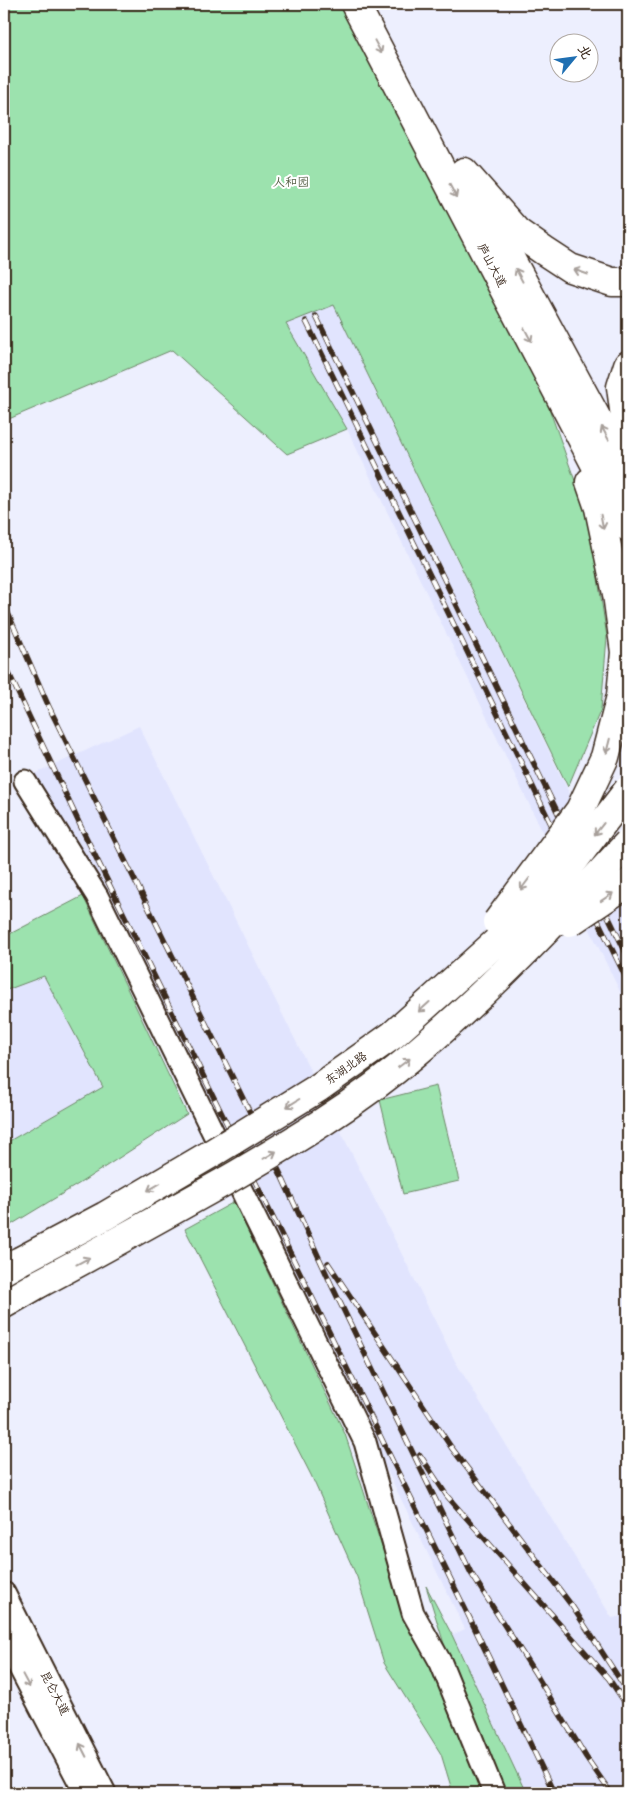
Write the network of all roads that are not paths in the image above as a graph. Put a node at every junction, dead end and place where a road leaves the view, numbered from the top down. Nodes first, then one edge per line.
1 (355, 4) edge
2 (375, 4) edge
3 (464, 172) junction
4 (628, 282) edge
5 (628, 365) edge
6 (550, 378) junction
7 (628, 430) edge
8 (628, 476) edge
9 (628, 527) edge
10 (25, 781) dead end
11 (628, 790) edge
12 (628, 843) edge
13 (628, 883) edge
14 (523, 954) junction
15 (450, 983) junction
16 (12, 1266) edge
17 (4, 1304) edge
18 (4, 1593) edge
19 (4, 1638) edge
20 (85, 1793) edge
21 (106, 1793) edge
22 (494, 1793) edge

1 -> 6 main road, 庐山大道
2 - 3 main road, 庐山大道
4 -> 3 main road
8 -> 3 main road, 庐山大道
5 - 7 main road
6 - 9 main road, 庐山大道
6 -> 15 main road, bridge
10 - 22 street
11 -> 15 main road, 东湖北路, bridge
12 - 14 main road, bridge
14 -> 13 main road, bridge
17 -> 14 main road, bridge
15 -> 16 main road, 东湖北路, bridge
21 -> 18 street, 昆仑大道
19 -> 20 street, 昆仑大道

